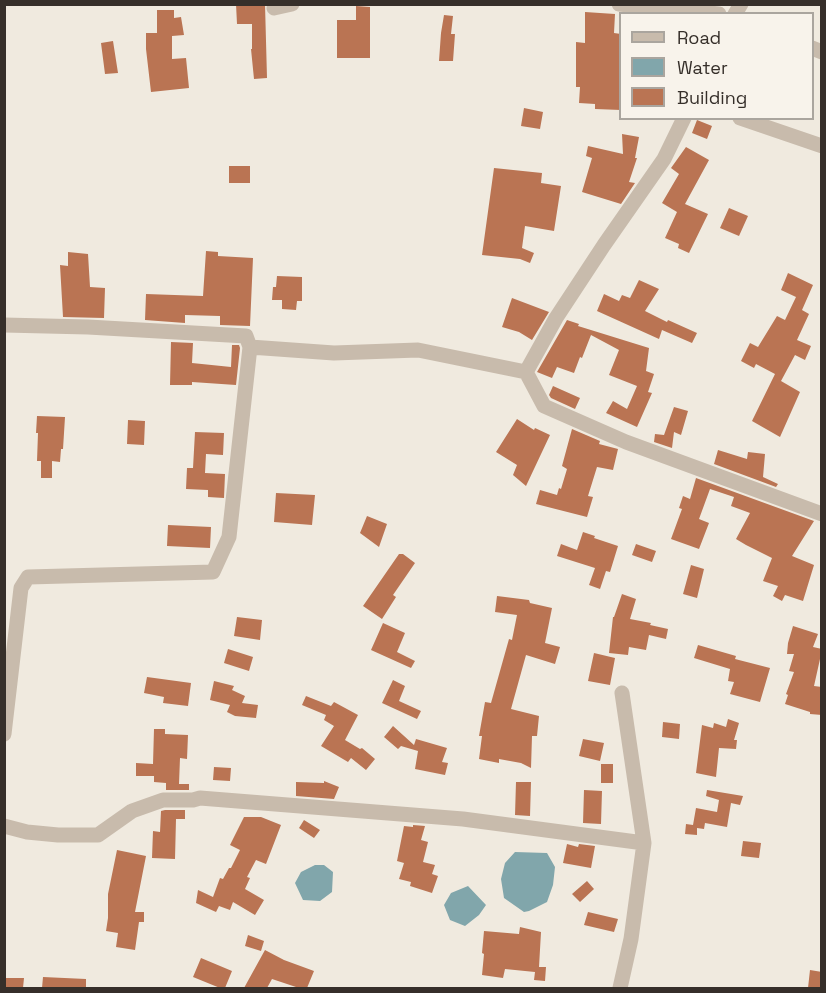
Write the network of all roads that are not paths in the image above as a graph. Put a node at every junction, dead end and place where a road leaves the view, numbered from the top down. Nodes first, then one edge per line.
1 (292, 4) edge
2 (619, 4) edge
3 (274, 8) dead end
4 (699, 12) edge
5 (683, 120) edge
6 (746, 120) edge
7 (822, 146) edge
8 (4, 326) edge
9 (250, 346) junction
10 (526, 372) junction
11 (822, 514) edge
12 (622, 693) dead end
13 (4, 734) edge
14 (4, 826) edge
15 (644, 843) junction
16 (620, 988) edge

1 - 3 street
2 - 4 street
5 - 10 street
6 - 7 street
8 - 9 street
9 - 10 street
9 - 13 street
10 - 11 street
12 - 15 street
14 - 15 street
15 - 16 street

